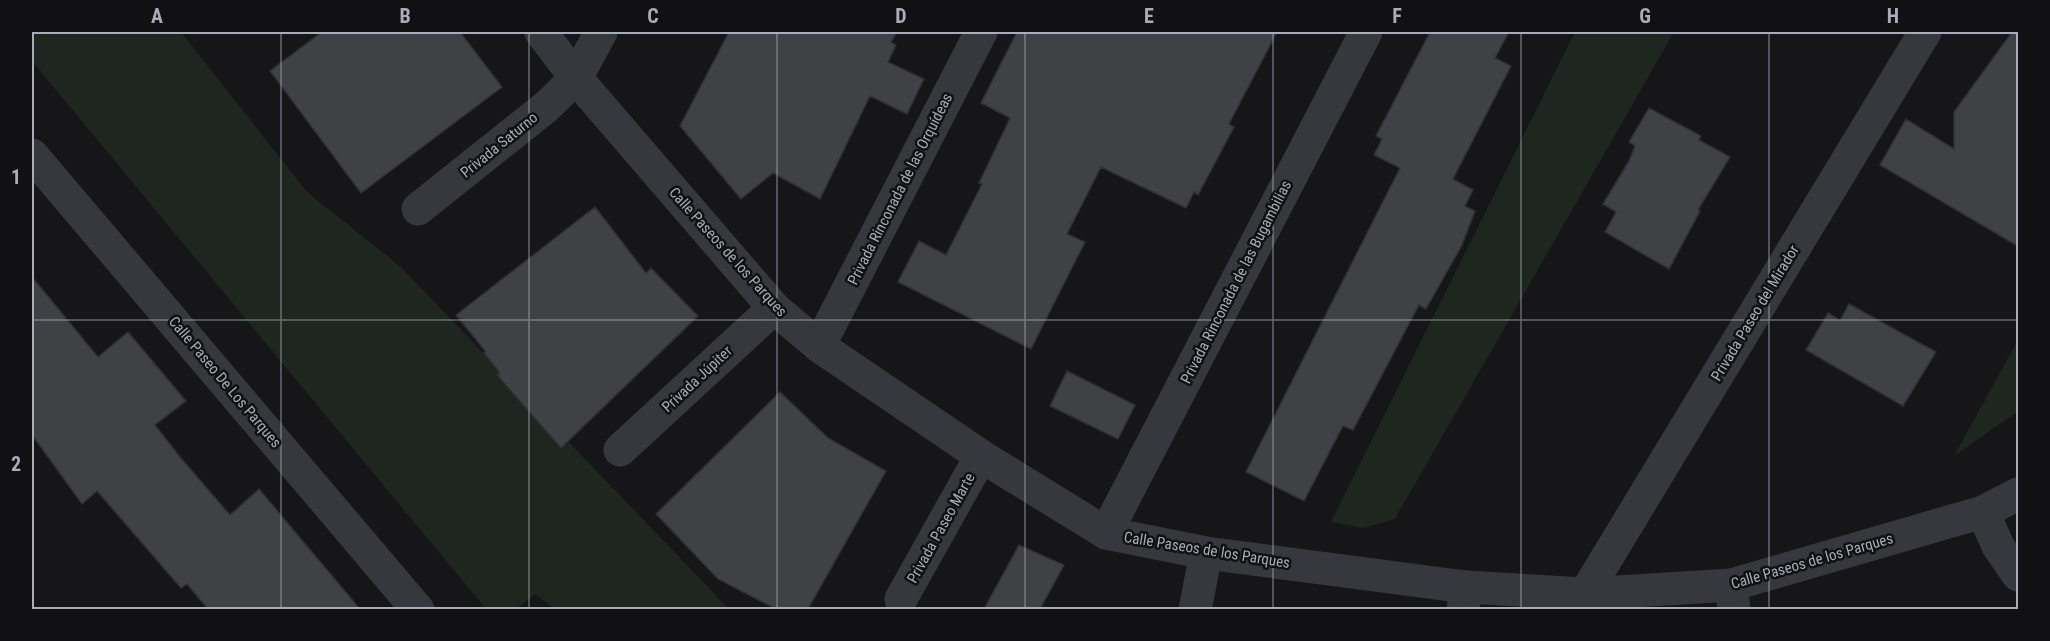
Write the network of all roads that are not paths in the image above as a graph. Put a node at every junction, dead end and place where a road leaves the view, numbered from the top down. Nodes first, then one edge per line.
1 (541, 32) edge
2 (602, 32) edge
3 (981, 32) edge
4 (1366, 32) edge
5 (1925, 32) edge
6 (576, 78) junction
7 (32, 156) edge
8 (418, 209) dead end
9 (774, 308) junction
10 (819, 346) junction
11 (620, 450) dead end
12 (981, 456) junction
13 (2019, 494) edge
14 (1983, 512) junction
15 (1106, 533) junction
16 (1206, 553) junction
17 (2019, 575) edge
18 (1585, 594) junction
19 (1733, 597) edge
20 (1465, 598) edge
21 (901, 599) dead end
22 (418, 609) edge
23 (1195, 609) edge

1 - 6 street, Calle Paseos de los Parques
2 - 6 street, Privada Saturno
3 - 10 street, Privada Rinconada de las Orquídeas
4 - 15 street, Privada Rinconada de las Bugambilias
5 - 18 street, Privada Paseo del Mirador
6 - 8 street, Privada Saturno
6 - 9 street, Calle Paseos de los Parques
7 - 22 street, Calle Paseo De Los Parques
9 - 10 street, Calle Paseos de los Parques
9 - 11 street, Privada Júpiter
10 - 12 street, Calle Paseos de los Parques
12 - 15 street, Calle Paseos de los Parques
12 - 21 street, Privada Paseo Marte
13 - 14 street, Calle Paseos de los Parques
14 - 17 street
14 - 19 street, Calle Paseos de los Parques
15 - 16 street, Calle Paseos de los Parques
16 - 20 street, Calle Paseos de los Parques
16 - 23 street
18 - 19 street, Calle Paseos de los Parques
18 - 20 street, Calle Paseos de los Parques

